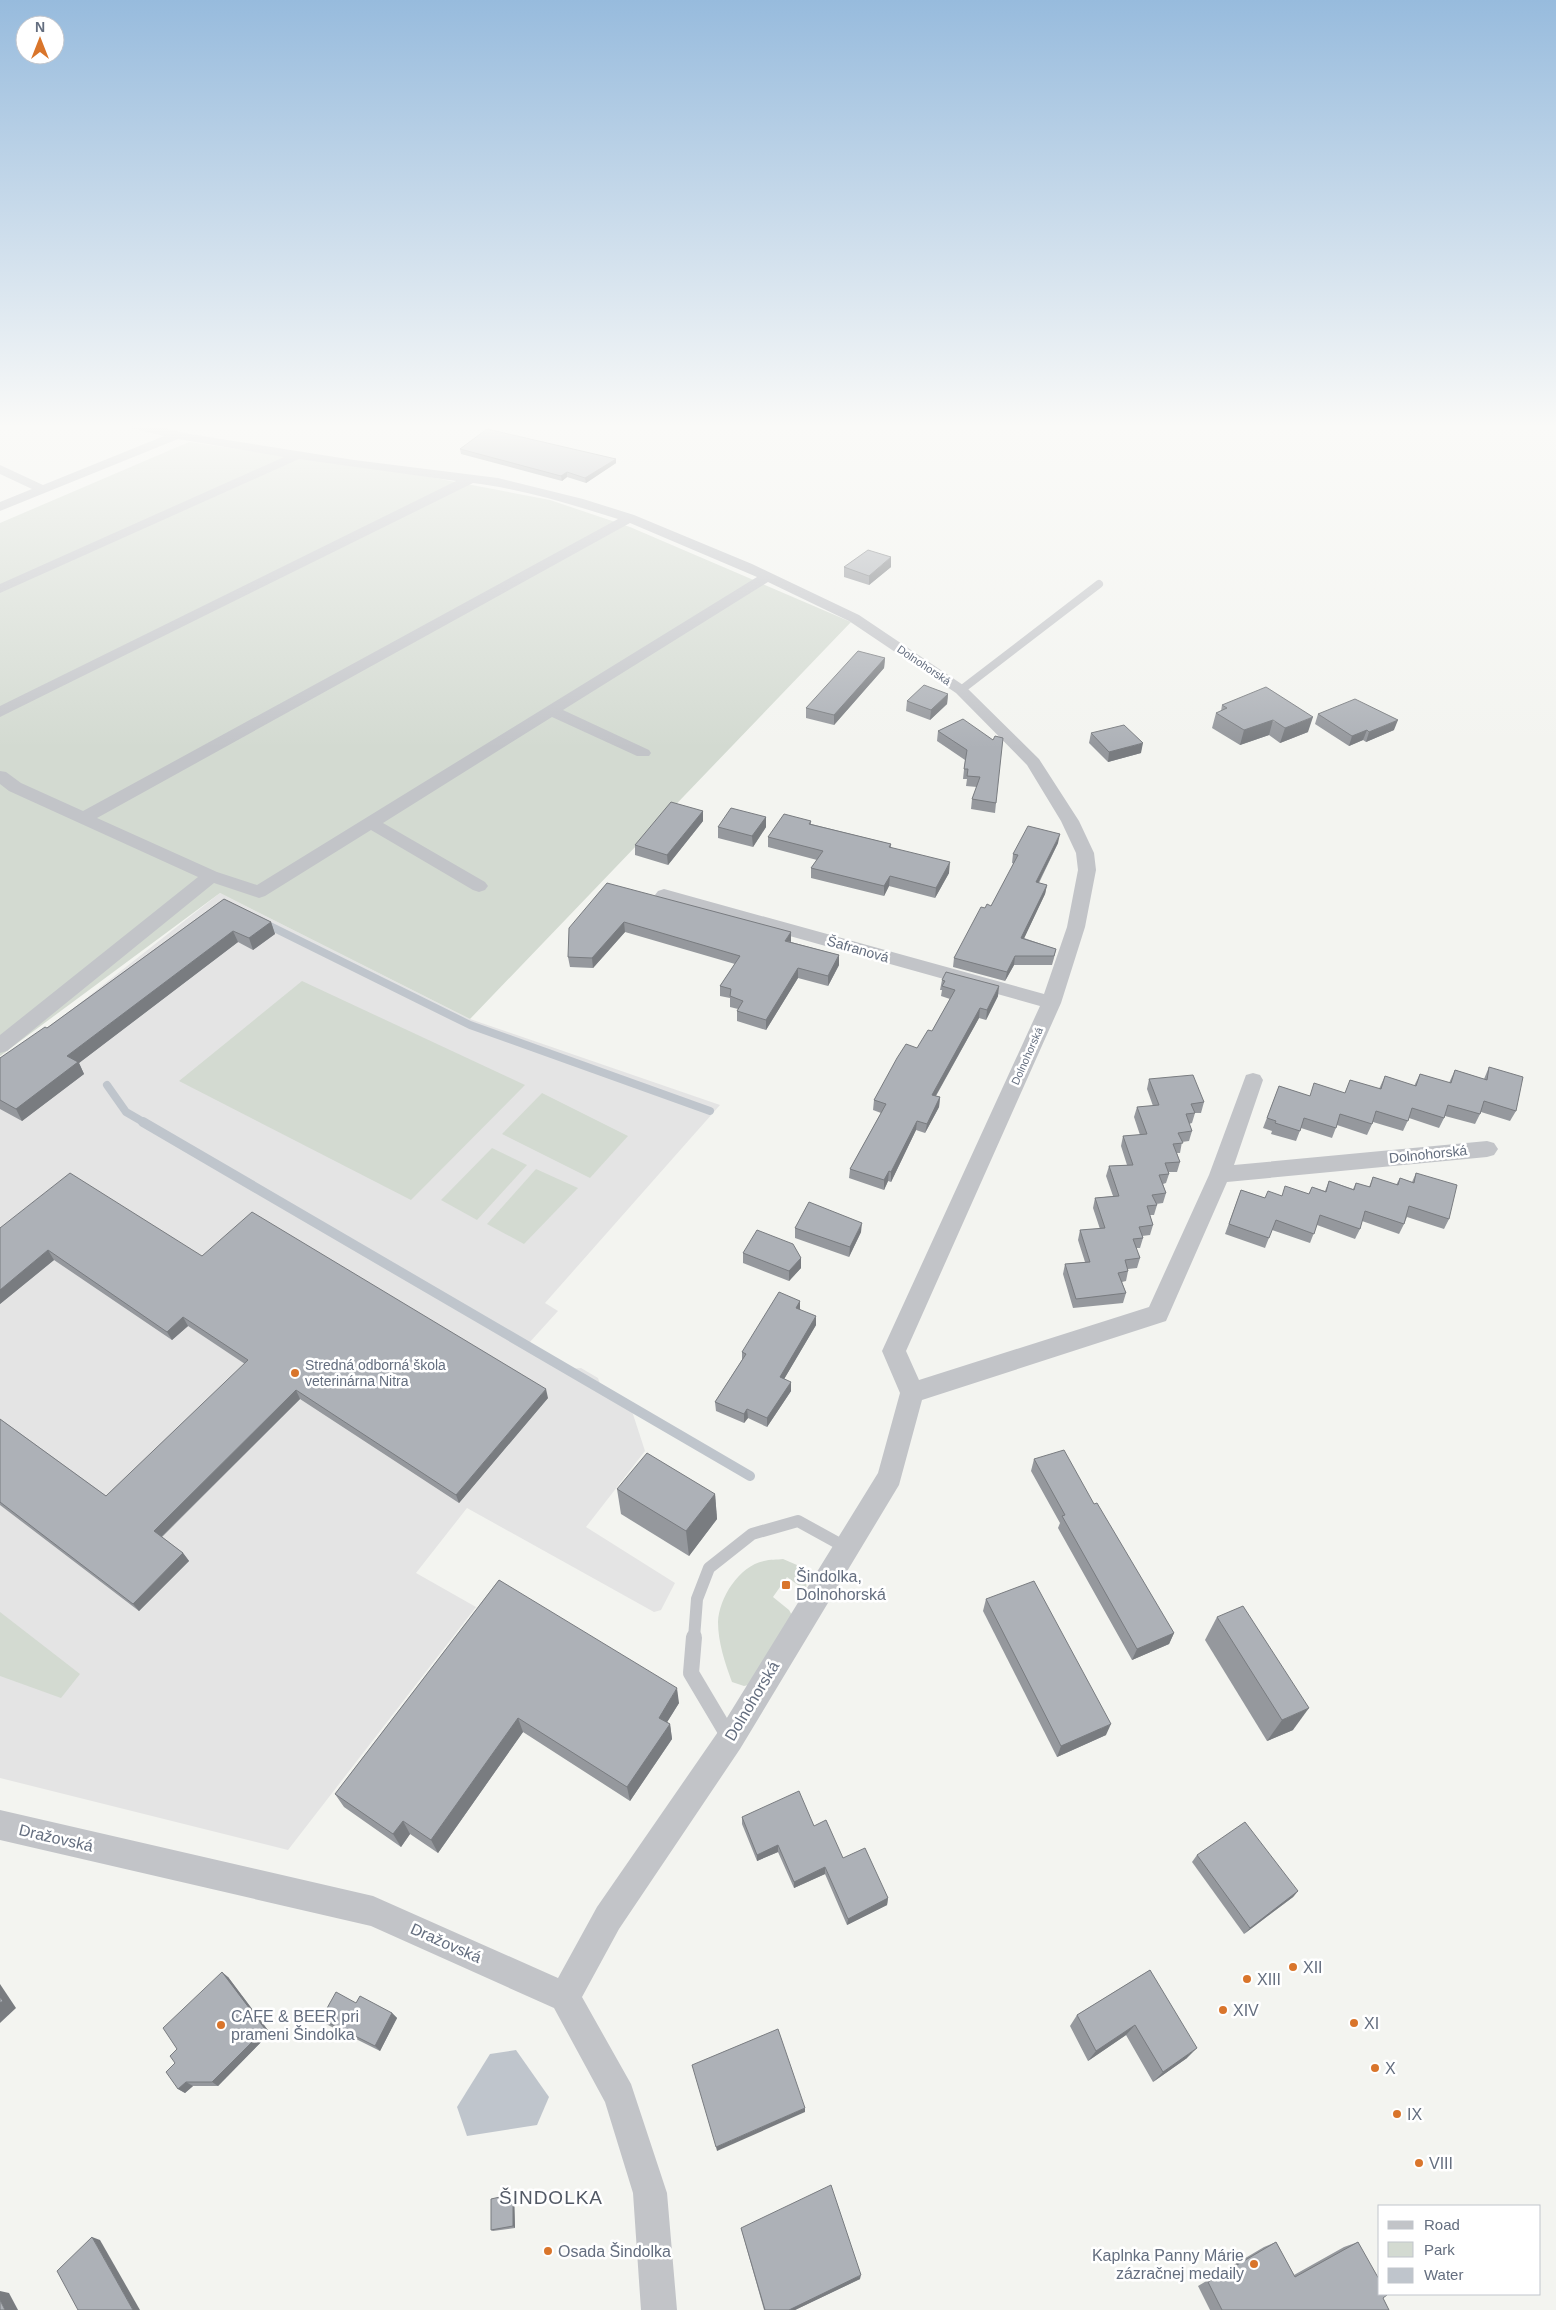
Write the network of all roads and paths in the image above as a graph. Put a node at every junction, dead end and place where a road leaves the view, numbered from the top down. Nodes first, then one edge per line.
1 (125, 533) edge
2 (361, 533) edge
3 (601, 533) edge
4 (663, 533) edge
5 (767, 577) junction
6 (1099, 584) dead end
7 (0, 589) edge
8 (961, 690) junction
9 (551, 711) junction
10 (0, 712) edge
11 (643, 753) dead end
12 (5, 786) edge
13 (83, 818) junction
14 (371, 823) junction
15 (210, 876) junction
16 (479, 886) dead end
17 (664, 895) dead end
18 (1051, 1003) junction
19 (0, 1046) edge
20 (1253, 1080) dead end
21 (1486, 1149) dead end
22 (1220, 1175) junction
23 (912, 1393) junction
24 (847, 1548) junction
25 (730, 1739) junction
26 (0, 1825) edge
27 (565, 1997) junction
28 (659, 2310) edge

1 - 7 street
2 - 10 street
3 - 13 street
4 - 5 street, Dolnohorská
5 - 8 street, Dolnohorská
5 - 9 street
6 - 8 lane
8 - 18 street, Dolnohorská
9 - 11 street
9 - 14 street
12 - 13 street
13 - 15 street
14 - 15 street
14 - 16 street
15 - 19 street
17 - 18 street, Šafranová
18 - 23 street, Dolnohorská
20 - 22 street
21 - 22 street, Dolnohorská
22 - 23 street
23 - 24 street, Dolnohorská
24 - 25 street, Dolnohorská
24 - 25 lane
25 - 27 street, Dolnohorská
26 - 27 street, Dražovská
27 - 28 street

